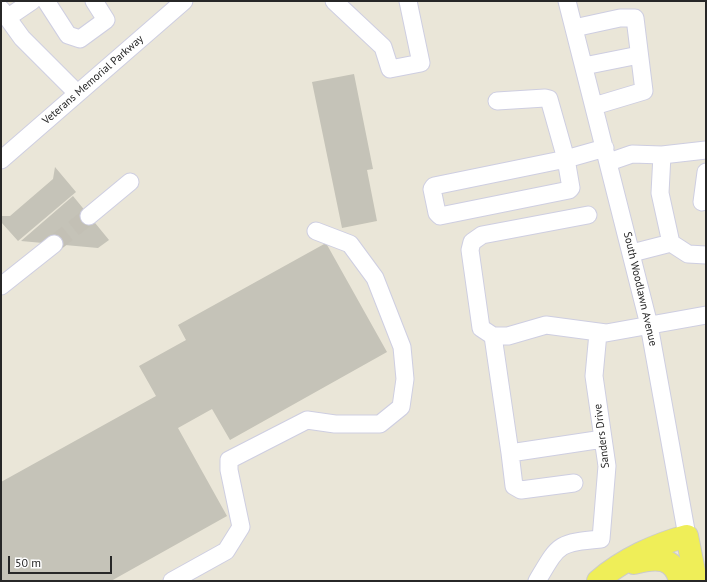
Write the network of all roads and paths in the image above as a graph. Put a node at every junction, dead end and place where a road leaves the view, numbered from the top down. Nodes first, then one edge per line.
1 (32, 1) edge
2 (46, 1) edge
3 (94, 1) edge
4 (184, 1) edge
5 (334, 1) edge
6 (408, 1) edge
7 (567, 1) edge
8 (4, 13) edge
9 (574, 28) junction
10 (639, 55) junction
11 (584, 66) junction
12 (78, 93) junction
13 (497, 101) dead end
14 (594, 106) junction
15 (706, 150) edge
16 (607, 155) junction
17 (662, 155) junction
18 (566, 158) junction
19 (1, 160) edge
20 (706, 172) edge
21 (130, 182) dead end
22 (702, 202) dead end
23 (588, 215) dead end
24 (89, 216) tunnel mouth
25 (316, 231) dead end
26 (671, 243) junction
27 (54, 244) tunnel mouth
28 (632, 253) junction
29 (706, 255) edge
30 (1, 286) edge
31 (706, 315) edge
32 (649, 325) junction
33 (598, 333) junction
34 (493, 336) junction
35 (603, 439) junction
36 (510, 453) junction
37 (574, 483) dead end
38 (687, 536) junction
39 (604, 576) edge
40 (172, 581) edge
41 (537, 581) edge
42 (680, 581) edge
43 (696, 581) edge

1 - 8 street
2 - 3 street
4 - 12 street, Veterans Memorial Parkway
5 - 6 street
7 - 9 street, South Woodlawn Avenue
8 - 12 street
9 - 10 street
9 - 11 street, South Woodlawn Avenue
10 - 11 street
10 - 14 street
11 - 14 street, South Woodlawn Avenue
12 - 19 street, Veterans Memorial Parkway
13 - 18 street
14 - 16 street, South Woodlawn Avenue
15 - 17 street
16 - 17 street
16 - 18 street
16 - 28 street, South Woodlawn Avenue
17 - 26 street
18 - 18 street
20 - 22 street
21 - 24 street
23 - 34 street
25 - 40 street
26 - 28 street
26 - 29 street
27 - 30 street
28 - 32 street, South Woodlawn Avenue
31 - 32 street
32 - 33 street
32 - 38 street, South Woodlawn Avenue
33 - 34 street
33 - 35 street, Sanders Drive
34 - 36 street
35 - 36 street
35 - 41 street, Sanders Drive
36 - 37 street
38 - 39 main road
38 - 43 main road, South Woodlawn Avenue
39 - 42 main road

